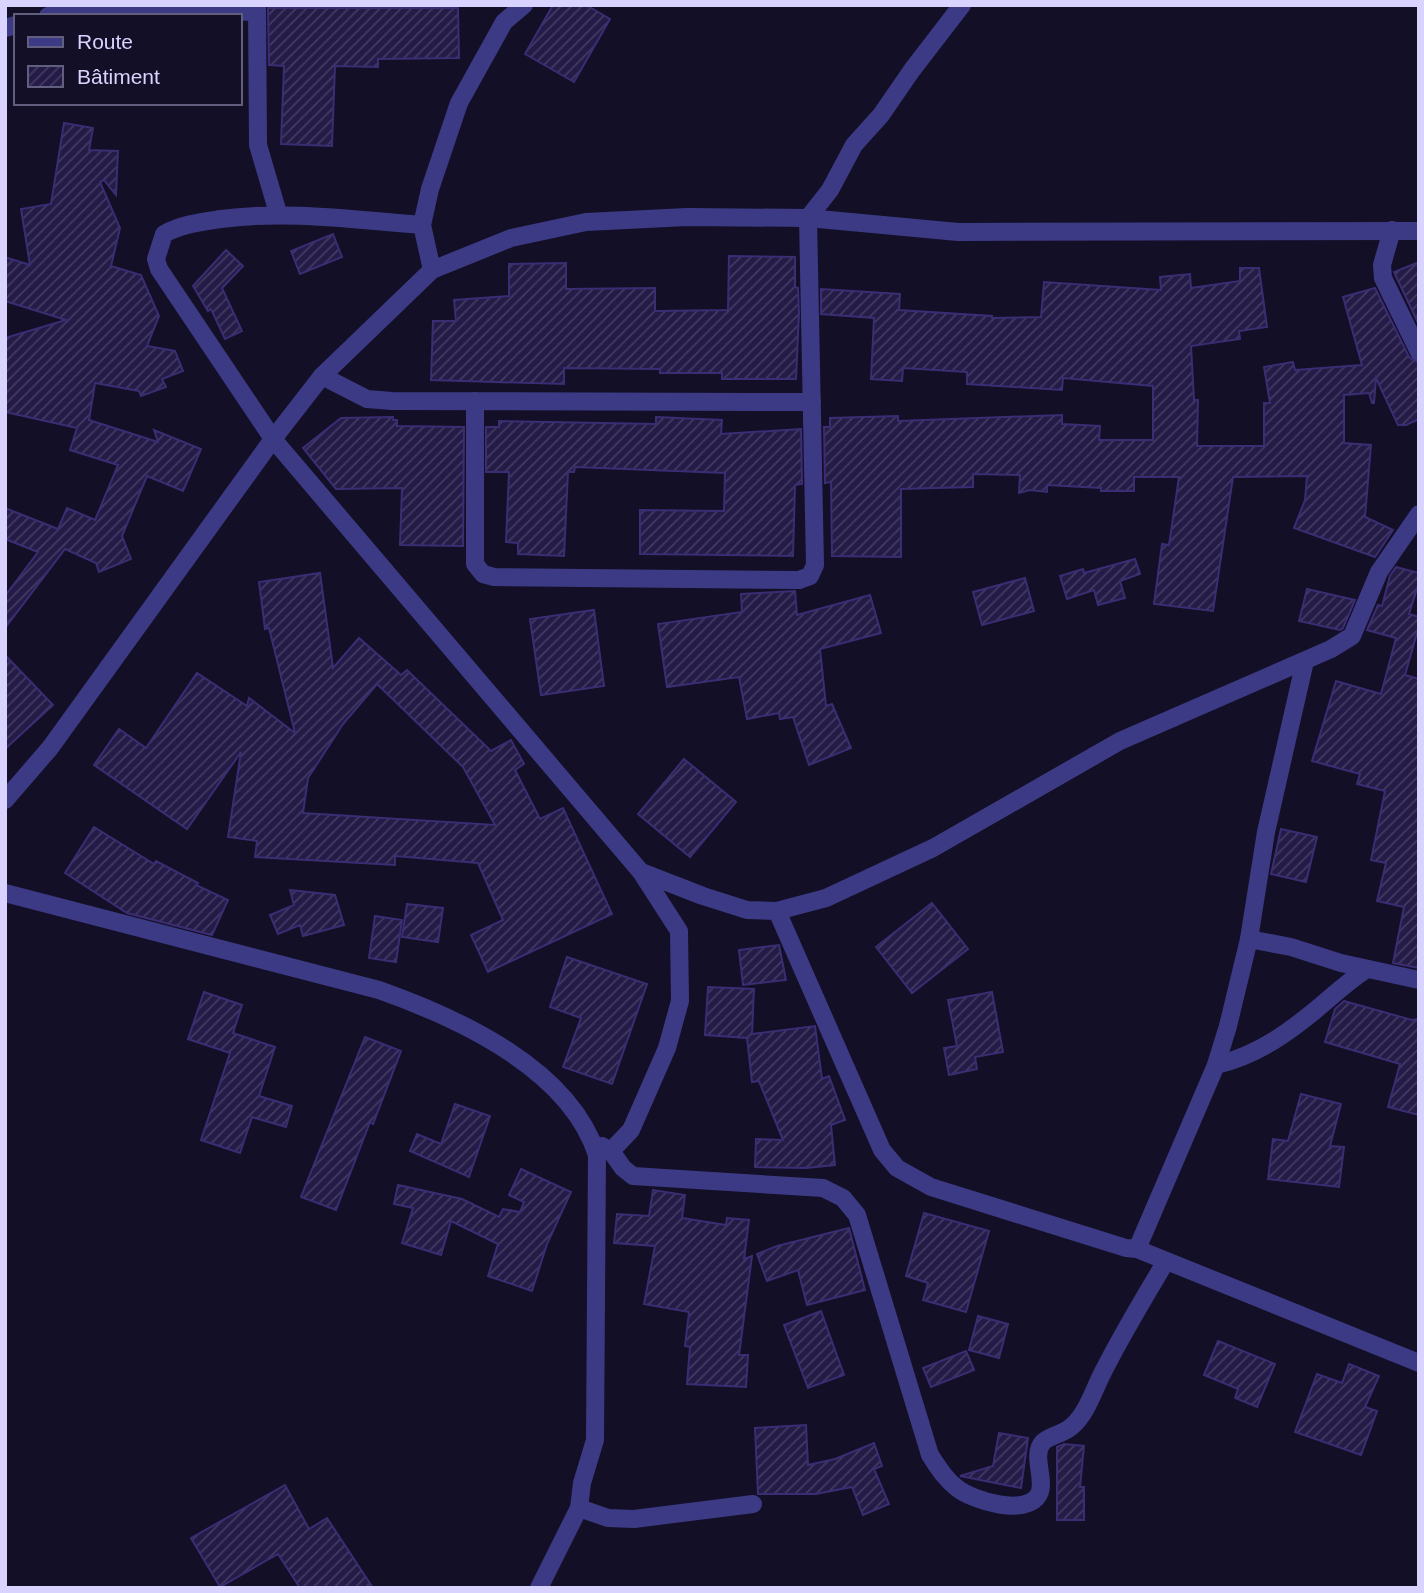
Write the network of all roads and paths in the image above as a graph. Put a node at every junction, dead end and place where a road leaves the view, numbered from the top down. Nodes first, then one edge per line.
1 (524, 5) edge
2 (962, 5) edge
3 (257, 8) edge
4 (502, 13) edge
5 (55, 14) edge
6 (137, 14) edge
7 (137, 14) edge
8 (278, 213) junction
9 (808, 218) junction
10 (422, 225) junction
11 (1392, 230) junction
12 (1419, 231) edge
13 (432, 270) junction
14 (1419, 352) edge
15 (322, 376) junction
16 (475, 401) junction
17 (812, 402) junction
18 (273, 439) junction
19 (1419, 514) edge
20 (1305, 661) junction
21 (5, 800) edge
22 (641, 872) junction
23 (5, 893) edge
24 (777, 911) junction
25 (1249, 940) junction
26 (1367, 969) junction
27 (1419, 980) edge
28 (1216, 1065) junction
29 (592, 1141) junction
30 (611, 1151) junction
31 (1137, 1249) junction
32 (1166, 1261) junction
33 (1419, 1363) edge
34 (754, 1504) dead end
35 (579, 1508) junction
36 (539, 1588) edge

1 - 4 street
2 - 9 street
3 - 6 street
3 - 8 street
4 - 10 street
5 - 7 street
8 - 10 street
8 - 18 street
9 - 11 street
9 - 13 street
9 - 17 street
10 - 13 street
11 - 12 street
11 - 14 street
13 - 15 street
15 - 16 street
15 - 18 street
16 - 17 street
16 - 17 street
18 - 21 street
18 - 22 street
19 - 20 street
20 - 24 street
20 - 25 street
22 - 24 street
22 - 30 street
23 - 29 street
24 - 31 street
25 - 26 street
25 - 28 street
26 - 27 street
26 - 28 street
28 - 31 street
29 - 30 street
29 - 35 street
30 - 32 street
31 - 32 street
32 - 33 street
34 - 35 street
35 - 36 street

